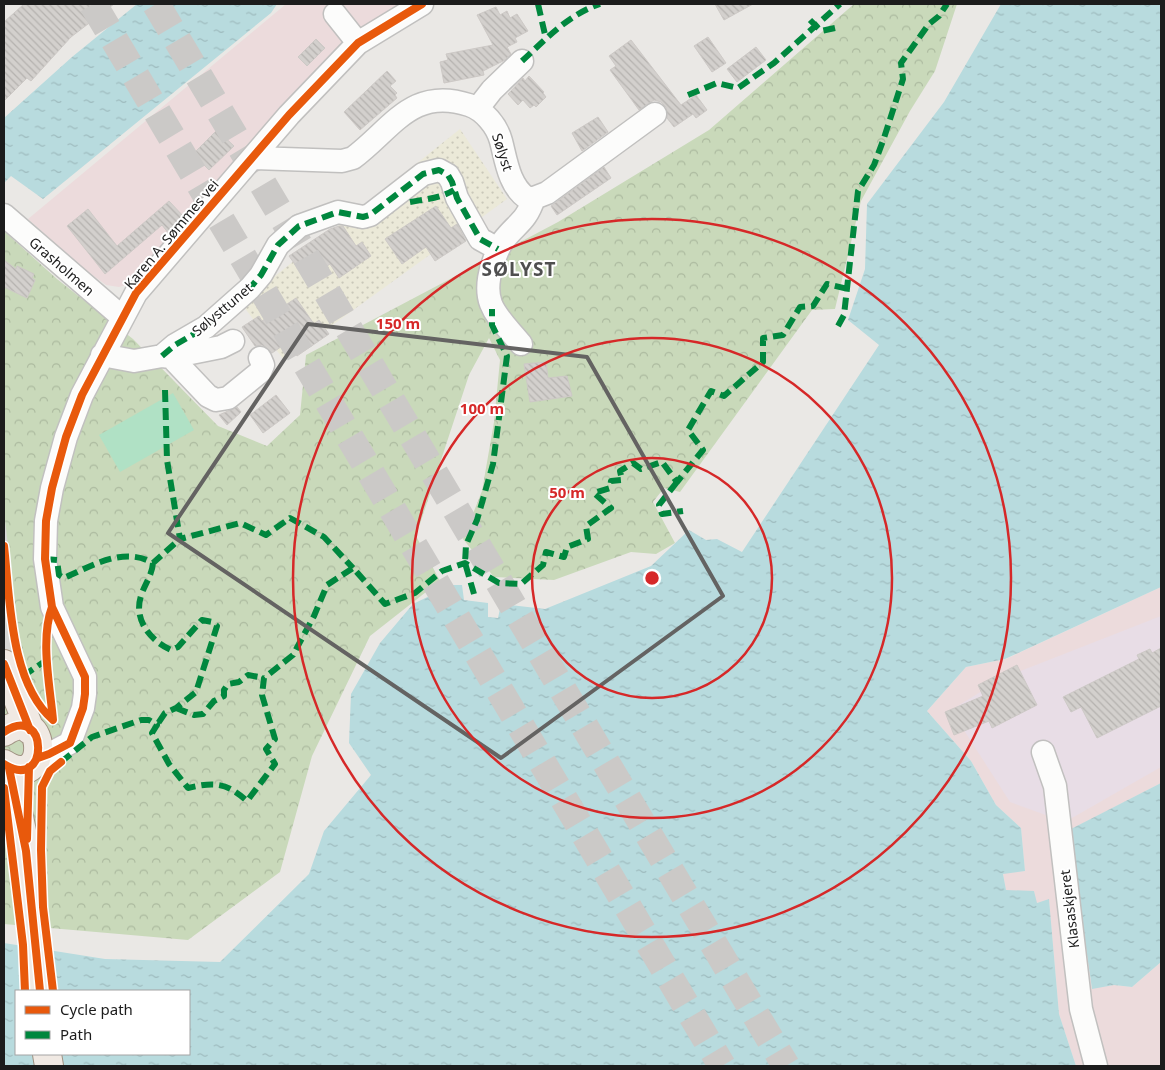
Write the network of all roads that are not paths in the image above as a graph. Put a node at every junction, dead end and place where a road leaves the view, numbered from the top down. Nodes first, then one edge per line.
1 (422, 4) edge
2 (336, 14) dead end
3 (358, 43) junction
4 (522, 61) dead end
5 (478, 108) junction
6 (656, 114) dead end
7 (254, 158) junction
8 (534, 198) junction
9 (4, 214) edge
10 (498, 249) junction
11 (122, 317) junction
12 (233, 341) dead end
13 (521, 344) dead end
14 (102, 355) junction
15 (167, 356) junction
16 (260, 358) dead end
17 (4, 664) edge
18 (1044, 752) dead end
19 (21, 759) edge
20 (40, 990) edge
21 (1096, 1066) edge

1 - 3 street, Karen A. Sømmes vei
2 - 3 street
3 - 7 street, Karen A. Sømmes vei
4 - 5 street
5 - 7 street
5 - 8 street, Sølyst
6 - 8 street
7 - 11 street, Karen A. Sømmes vei
8 - 10 street
9 - 11 street, Grasholmen
10 - 13 street
10 - 15 street, Sølysttunet
11 - 14 street, Karen A. Sømmes vei
12 - 15 street
14 - 15 street, Sølysttunet
14 - 19 street, Karen A. Sømmes vei
15 - 16 street
17 - 19 main road
18 - 21 street, Klasaskjeret
19 - 20 main road

